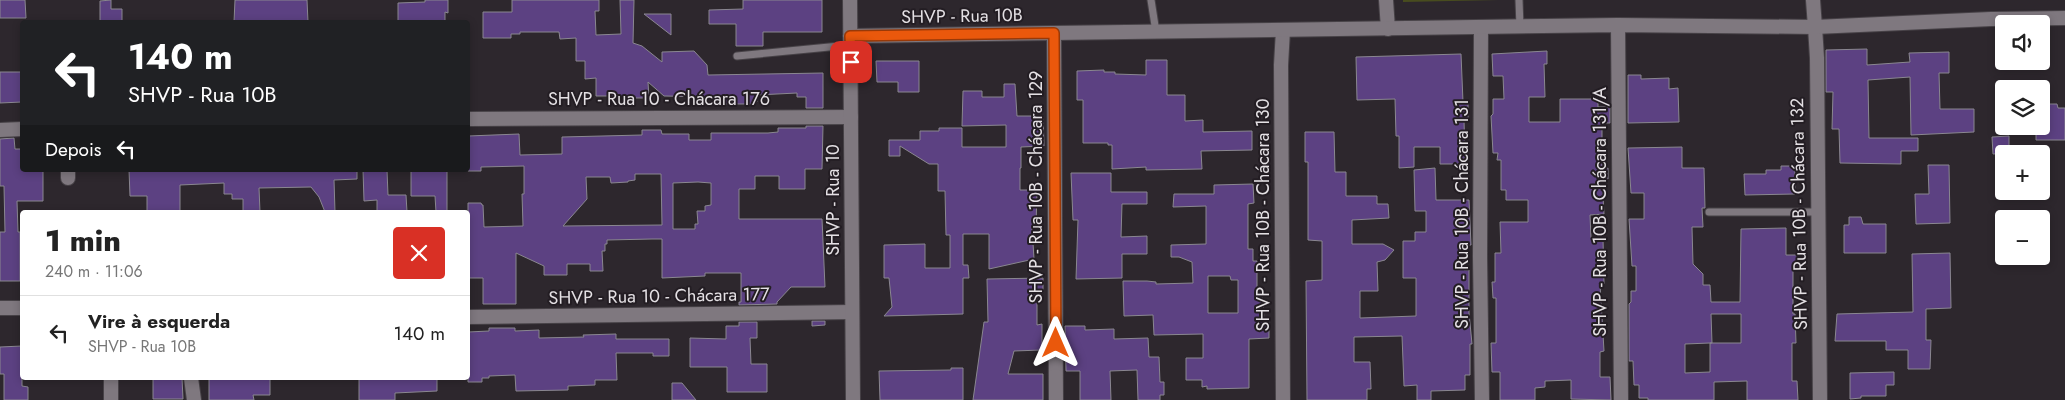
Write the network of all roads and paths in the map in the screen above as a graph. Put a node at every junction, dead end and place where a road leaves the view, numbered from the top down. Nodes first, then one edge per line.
1 (850, 0) edge
2 (1151, 0) edge
3 (1386, 0) edge
4 (1519, 0) edge
5 (1813, 0) edge
6 (2065, 18) edge
7 (1618, 25) junction
8 (1520, 27) junction
9 (1815, 27) junction
10 (1481, 28) junction
11 (1388, 29) junction
12 (1282, 30) junction
13 (1156, 32) junction
14 (1054, 33) junction
15 (850, 41) junction
16 (737, 56) dead end
17 (851, 117) junction
18 (470, 119) edge
19 (0, 130) edge
20 (20, 130) edge
21 (1708, 212) dead end
22 (1818, 212) junction
23 (0, 308) edge
24 (20, 308) edge
25 (852, 312) junction
26 (470, 317) edge
27 (111, 380) edge
28 (191, 380) edge
29 (111, 400) edge
30 (194, 400) edge
31 (853, 400) edge
32 (1056, 400) edge
33 (1283, 400) edge
34 (1482, 400) edge
35 (1620, 400) edge
36 (1820, 400) edge

1 - 15 street, SHVP - Rua 10
2 - 13 lane
3 - 11 street
4 - 8 lane
5 - 9 street, SHVP - Rua 10B - Chácara 132
6 - 9 street, SHVP - Rua 10B
7 - 8 street, SHVP - Rua 10B
7 - 9 street, SHVP - Rua 10B
7 - 35 street, SHVP - Rua 10B - Chácara 131/A
8 - 10 street, SHVP - Rua 10B
9 - 22 street, SHVP - Rua 10B - Chácara 132
10 - 11 street, SHVP - Rua 10B
10 - 34 street, SHVP - Rua 10B - Chácara 131
11 - 12 street, SHVP - Rua 10B
12 - 13 street, SHVP - Rua 10B
12 - 33 street, SHVP - Rua 10B - Chácara 130
13 - 14 street, SHVP - Rua 10B
14 - 15 street, SHVP - Rua 10B
14 - 32 street, SHVP - Rua 10B - Chácara 129
15 - 16 lane
15 - 17 street, SHVP - Rua 10
17 - 18 street, SHVP - Rua 10 - Chácara 176
17 - 25 street, SHVP - Rua 10
19 - 20 street
21 - 22 lane
22 - 36 street, SHVP - Rua 10B - Chácara 132
23 - 24 street
25 - 26 street, SHVP - Rua 10 - Chácara 177
25 - 31 street, SHVP - Rua 10
27 - 29 street
28 - 30 street

